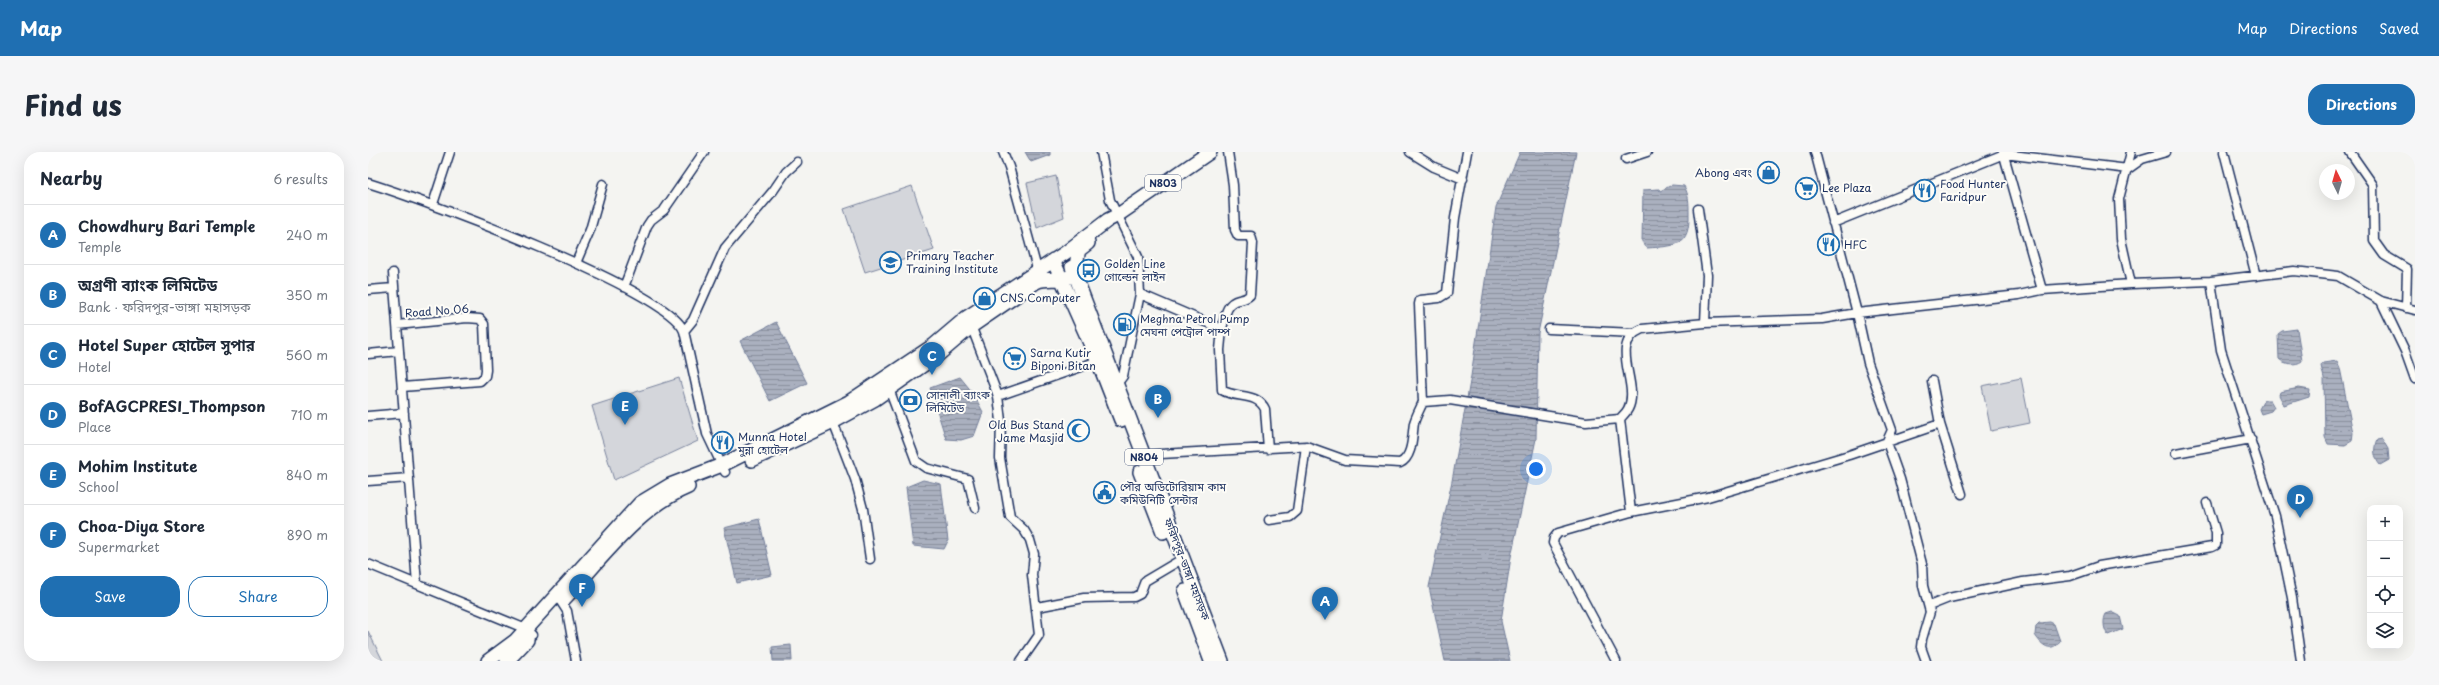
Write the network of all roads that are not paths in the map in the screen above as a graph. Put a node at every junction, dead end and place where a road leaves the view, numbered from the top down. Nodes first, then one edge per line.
1 (450, 152) edge
2 (704, 152) edge
3 (1003, 152) edge
4 (1101, 152) edge
5 (1228, 152) edge
6 (1410, 152) edge
7 (1466, 152) edge
8 (1647, 152) edge
9 (1815, 152) edge
10 (2131, 152) edge
11 (2166, 152) edge
12 (2224, 152) edge
13 (2350, 152) edge
14 (2003, 153) edge
15 (1203, 154) edge
16 (1626, 159) dead end
17 (797, 162) dead end
18 (2128, 170) junction
19 (1463, 179) junction
20 (368, 183) edge
21 (603, 184) dead end
22 (433, 204) junction
23 (1698, 209) dead end
24 (1118, 215) junction
25 (1833, 223) junction
26 (1065, 253) junction
27 (1053, 260) junction
28 (576, 263) junction
29 (1037, 269) junction
30 (392, 272) dead end
31 (1068, 276) junction
32 (2256, 276) junction
33 (2211, 281) junction
34 (2131, 284) junction
35 (624, 287) junction
36 (394, 288) junction
37 (368, 290) edge
38 (2042, 290) junction
39 (1140, 294) junction
40 (2381, 300) junction
41 (2406, 308) junction
42 (2415, 310) edge
43 (1857, 313) junction
44 (969, 322) junction
45 (1704, 323) junction
46 (397, 325) junction
47 (1222, 329) junction
48 (1549, 329) dead end
49 (684, 331) junction
50 (1634, 333) junction
51 (1093, 337) junction
52 (399, 351) junction
53 (368, 354) edge
54 (1098, 361) junction
55 (2415, 379) edge
56 (1932, 381) dead end
57 (1117, 384) junction
58 (402, 387) junction
59 (889, 389) junction
60 (998, 396) junction
61 (1423, 402) junction
62 (404, 413) junction
63 (368, 416) edge
64 (1620, 419) junction
65 (834, 422) junction
66 (1940, 424) junction
67 (2251, 439) junction
68 (1888, 441) junction
69 (1306, 446) junction
70 (1268, 449) junction
71 (2176, 453) dead end
72 (1139, 456) junction
73 (723, 469) junction
74 (409, 478) junction
75 (368, 481) edge
76 (1962, 494) dead end
77 (2207, 502) dead end
78 (975, 508) dead end
79 (1631, 512) junction
80 (1269, 520) dead end
81 (870, 559) dead end
82 (1179, 562) junction
83 (368, 564) edge
84 (417, 584) junction
85 (559, 598) junction
86 (1929, 606) junction
87 (1037, 607) junction
88 (529, 632) junction
89 (488, 661) edge
90 (507, 661) edge
91 (576, 661) edge
92 (1021, 661) edge
93 (1211, 661) edge
94 (1222, 661) edge
95 (1616, 661) edge
96 (1926, 661) edge
97 (2301, 661) edge

1 - 22 street
2 - 35 street
3 - 29 street
4 - 24 street
5 - 47 street
6 - 19 street
7 - 19 street
8 - 16 street
9 - 25 street
10 - 18 street
11 - 18 street
12 - 32 street
13 - 41 street
14 - 18 street
14 - 25 street
14 - 38 street
15 - 24 highway, N803
17 - 49 street
18 - 34 street
19 - 61 street
20 - 22 street
21 - 28 street
22 - 28 street
23 - 45 street
24 - 26 highway, N803
24 - 31 highway, N803
24 - 39 street
25 - 43 street
26 - 27 highway, N803
26 - 31 highway, ফরিদপুর-ভাঙ্গা মহাসড়ক / N804
27 - 29 highway, N803
27 - 31 highway, ফরিদপুর-ভাঙ্গা মহাসড়ক / N804
28 - 35 street
29 - 44 highway, N803
30 - 36 street
31 - 44 highway, N803
31 - 51 highway, ফরিদপুর-ভাঙ্গা মহাসড়ক / N804
32 - 33 street
32 - 40 street
33 - 34 street
33 - 67 street
34 - 38 street
35 - 49 street
36 - 37 street
36 - 46 street
38 - 43 street
39 - 47 street
39 - 57 street
40 - 41 street
40 - 55 street
41 - 42 street
43 - 45 street
43 - 68 street
44 - 59 highway, N803
44 - 60 street
44 - 73 highway, N803
45 - 50 street
46 - 52 street
46 - 58 street, Road No 06
47 - 70 street
48 - 50 street
49 - 73 street
50 - 64 street
51 - 54 highway, ফরিদপুর-ভাঙ্গা মহাসড়ক / N804
51 - 57 highway, ফরিদপুর-ভাঙ্গা মহাসড়ক / N804
52 - 53 street
52 - 58 street
54 - 60 street
54 - 72 highway, ফরিদপুর-ভাঙ্গা মহাসড়ক / N804
56 - 66 street
57 - 72 highway, ফরিদপুর-ভাঙ্গা মহাসড়ক / N804
58 - 62 street
59 - 65 highway, N803
59 - 78 street
60 - 87 street
61 - 64 street
61 - 69 street
62 - 63 street
62 - 74 street
64 - 79 street
65 - 73 highway, N803
65 - 81 street
66 - 68 street
66 - 76 street
67 - 71 street
67 - 97 street
68 - 79 street
68 - 86 street
69 - 70 street
69 - 80 street
70 - 72 street
72 - 82 highway, ফরিদপুর-ভাঙ্গা মহাসড়ক / N804
73 - 85 highway, N803
74 - 75 street
74 - 84 street
77 - 86 street
79 - 95 street
82 - 87 street
82 - 93 highway, ফরিদপুর-ভাঙ্গা মহাসড়ক / N804
82 - 94 highway, ফরিদপুর-ভাঙ্গা মহাসড়ক / N804
83 - 84 street
84 - 88 street
85 - 88 highway, N803
85 - 91 street
86 - 96 street
87 - 92 street
88 - 89 highway, N803
88 - 90 highway, N803

